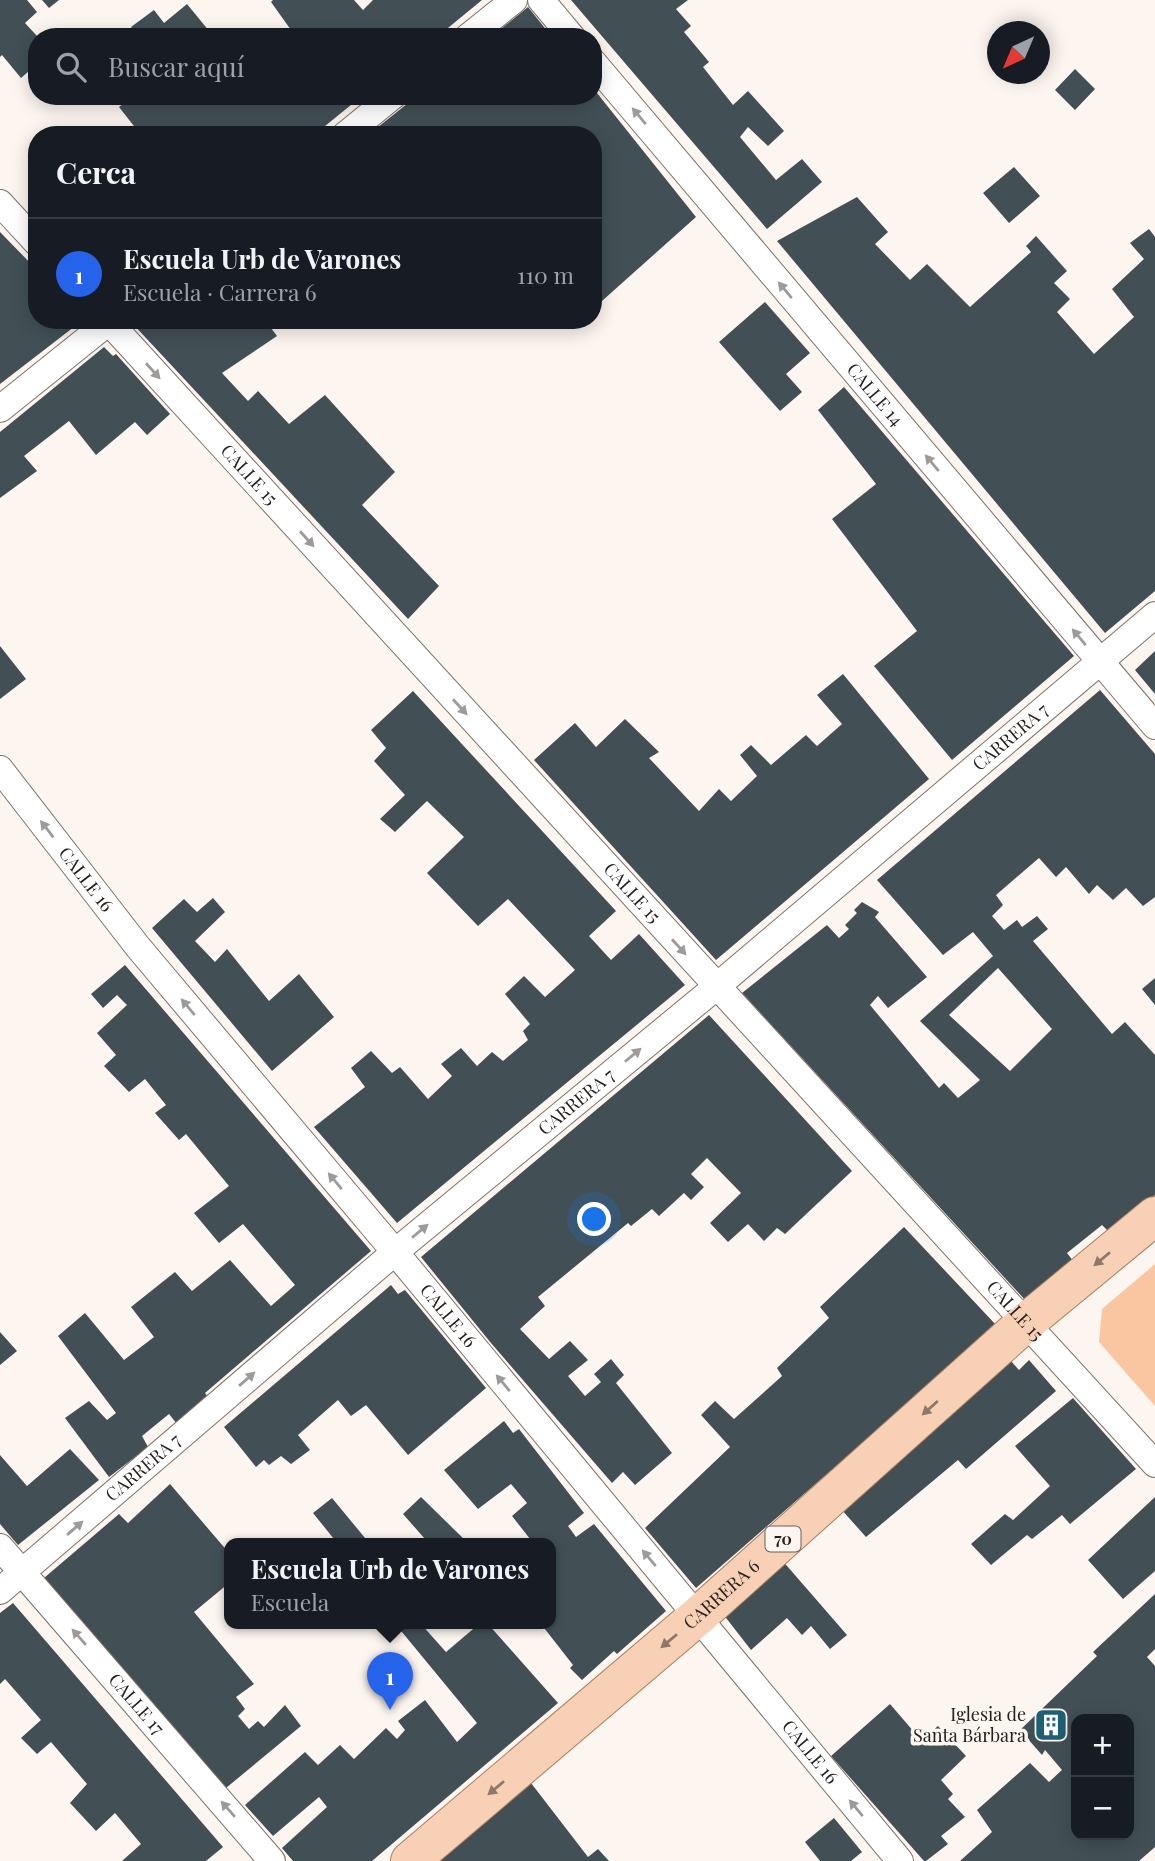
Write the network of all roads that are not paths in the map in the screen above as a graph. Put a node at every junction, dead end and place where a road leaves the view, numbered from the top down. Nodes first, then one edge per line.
1 (514, 0) edge
2 (541, 0) edge
3 (479, 28) edge
4 (564, 28) edge
5 (602, 73) edge
6 (382, 105) edge
7 (356, 126) edge
8 (0, 203) edge
9 (28, 233) edge
10 (99, 329) edge
11 (116, 329) edge
12 (0, 409) edge
13 (1155, 615) edge
14 (1099, 662) junction
15 (1155, 726) edge
16 (0, 769) edge
17 (716, 987) junction
18 (1155, 1216) edge
19 (395, 1252) junction
20 (1024, 1324) junction
21 (1155, 1464) edge
22 (0, 1547) edge
23 (23, 1572) junction
24 (0, 1591) edge
25 (698, 1616) junction
26 (272, 1861) edge
27 (410, 1861) edge
28 (900, 1861) edge

1 - 3 street
2 - 4 street
14 -> 5 street, CALLE 14
6 - 7 street
8 - 9 street
10 - 12 street
11 -> 17 street, CALLE 15
13 - 14 street, CARRERA 7
14 - 15 street, CALLE 14
14 - 17 street, CARRERA 7
19 -> 16 street, CALLE 16
19 -> 17 street, CARRERA 7
17 - 20 street, CALLE 15
18 -> 20 main road, CARRERA 6 / 70
23 -> 19 street, CARRERA 7
25 -> 19 street, CALLE 16
20 - 21 street, CALLE 15
20 -> 25 main road, CARRERA 6 / 70
22 - 23 street, CALLE 17
23 - 24 street, CARRERA 7
26 -> 23 street, CALLE 17
25 -> 27 main road, CARRERA 6 / 70
28 -> 25 street, CALLE 16

